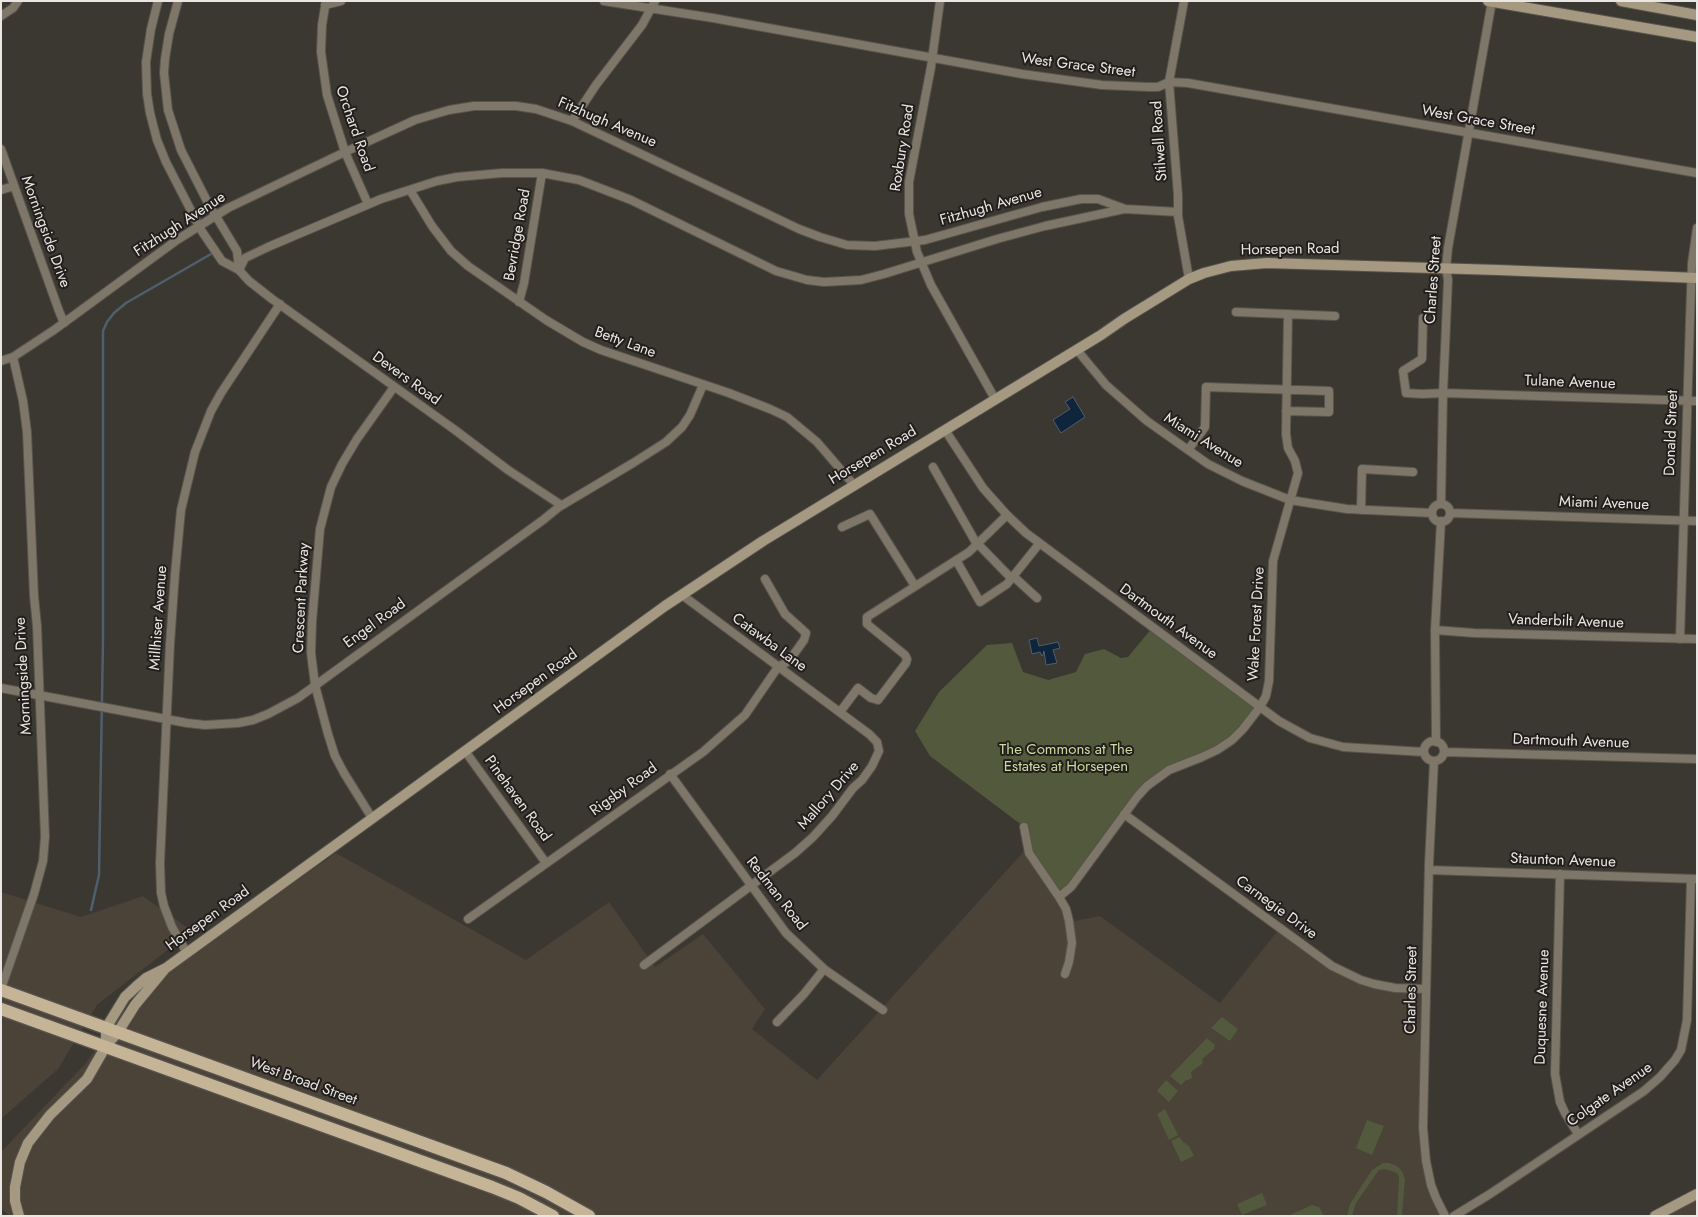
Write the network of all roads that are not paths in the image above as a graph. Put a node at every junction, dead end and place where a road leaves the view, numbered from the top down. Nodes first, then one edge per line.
1 (18, 1) edge
2 (158, 1) edge
3 (178, 1) edge
4 (341, 1) edge
5 (604, 1) edge
6 (940, 1) edge
7 (1184, 1) edge
8 (1490, 1) edge
9 (1621, 1) edge
10 (325, 3) edge
11 (654, 5) edge
12 (1697, 15) edge
13 (1, 16) edge
14 (1697, 37) edge
15 (933, 57) junction
16 (1170, 82) junction
17 (572, 121) junction
18 (1468, 132) junction
19 (1, 149) edge
20 (345, 152) junction
21 (542, 172) junction
22 (1697, 173) edge
23 (14, 186) junction
24 (1, 190) edge
25 (410, 190) junction
26 (368, 204) junction
27 (1125, 209) junction
28 (1178, 212) junction
29 (215, 215) junction
30 (199, 225) junction
31 (1697, 228) edge
32 (914, 242) junction
33 (922, 263) junction
34 (1446, 268) junction
35 (239, 270) junction
36 (1694, 278) edge
37 (1189, 279) junction
38 (519, 302) junction
39 (280, 304) junction
40 (1236, 312) dead end
41 (1288, 314) junction
42 (1334, 316) dead end
43 (1423, 318) dead end
44 (64, 323) junction
45 (1077, 350) junction
46 (13, 357) junction
47 (1, 362) edge
48 (703, 385) junction
49 (394, 387) junction
50 (1286, 391) junction
51 (1443, 393) junction
52 (995, 399) junction
53 (1687, 400) junction
54 (1697, 401) edge
55 (1286, 411) junction
56 (945, 430) junction
57 (1188, 450) junction
58 (933, 467) dead end
59 (1412, 472) dead end
60 (854, 485) junction
61 (1290, 500) junction
62 (1441, 504) junction
63 (561, 505) junction
64 (1361, 510) junction
65 (1432, 513) junction
66 (1450, 513) junction
67 (1007, 515) junction
68 (1683, 520) junction
69 (1697, 521) edge
70 (1440, 522) junction
71 (842, 527) dead end
72 (978, 544) junction
73 (1039, 544) junction
74 (956, 560) junction
75 (1012, 577) junction
76 (765, 580) dead end
77 (916, 586) junction
78 (682, 595) junction
79 (1036, 598) dead end
80 (1435, 630) junction
81 (1680, 639) junction
82 (1697, 640) edge
83 (778, 667) junction
84 (315, 685) junction
85 (1, 688) edge
86 (40, 694) junction
87 (1260, 707) junction
88 (840, 712) junction
89 (166, 720) junction
90 (1436, 742) junction
91 (465, 752) junction
92 (1424, 752) junction
93 (1444, 752) junction
94 (1697, 759) edge
95 (1434, 761) junction
96 (670, 774) junction
97 (1124, 814) junction
98 (372, 818) junction
99 (1024, 827) dead end
100 (546, 863) junction
101 (1429, 870) junction
102 (1560, 874) junction
103 (1694, 879) edge
104 (751, 886) junction
105 (1059, 897) junction
106 (468, 918) dead end
107 (187, 953) junction
108 (644, 965) dead end
109 (824, 968) junction
110 (1065, 974) dead end
111 (1, 989) edge
112 (1426, 989) junction
113 (1, 1009) edge
114 (883, 1010) dead end
115 (777, 1022) dead end
116 (112, 1030) junction
117 (106, 1046) junction
118 (1578, 1134) junction
119 (438, 1148) junction
120 (432, 1165) junction
121 (1697, 1194) edge
122 (20, 1216) edge
123 (553, 1216) edge
124 (589, 1216) edge
125 (1445, 1216) edge
126 (1454, 1216) edge
127 (1654, 1216) edge

1 - 13 street
2 - 30 street, Devers Road
3 - 29 street
4 - 10 street
5 - 11 street, West Grace Street
6 - 15 street, Roxbury Road
7 - 16 street, Stilwell Road
8 - 14 street
8 - 18 street, Charles Street
9 - 12 street
10 - 20 street, Orchard Road
11 - 15 street, West Grace Street
11 - 17 street
15 - 16 street, West Grace Street
15 - 32 street, Roxbury Road
16 - 18 street, West Grace Street
16 - 28 street, Stilwell Road
17 - 20 street, Fitzhugh Avenue
17 - 32 street, Fitzhugh Avenue
18 - 22 street, West Grace Street
18 - 34 street, Charles Street
19 - 23 street, Morningside Drive
20 - 26 street, Orchard Road
20 - 29 street, Fitzhugh Avenue
21 - 25 street, Fitzhugh Avenue
21 - 33 street, Fitzhugh Avenue
21 - 38 street, Bevridge Road
23 - 24 street
23 - 44 street, Morningside Drive
25 - 26 street, Fitzhugh Avenue
25 - 38 street, Betty Lane
26 - 35 street, Fitzhugh Avenue
27 - 28 street, Fitzhugh Avenue
27 - 32 street, Fitzhugh Avenue
27 - 33 street, Fitzhugh Avenue
28 - 37 street, Stilwell Road
29 - 30 street, Fitzhugh Avenue
29 - 35 street
30 - 35 street, Devers Road
30 - 44 street, Fitzhugh Avenue
31 - 36 street, Donald Street
32 - 33 street, Roxbury Road
33 - 52 street, Roxbury Road
34 - 36 street, Horsepen Road
34 - 37 street, Horsepen Road
34 - 51 street, Charles Street
35 - 39 street, Devers Road
36 - 53 street, Donald Street
37 - 45 street, Horsepen Road
38 - 48 street, Betty Lane
39 - 49 street, Devers Road
39 - 89 street, Millhiser Avenue
40 - 41 street
41 - 42 street
41 - 50 street, Wake Forest Drive
43 - 51 street, Tulane Avenue
44 - 46 street, Fitzhugh Avenue
45 - 52 street, Horsepen Road
45 - 57 street, Miami Avenue
46 - 47 street, Fitzhugh Avenue
46 - 86 street, Morningside Drive
48 - 60 street, Betty Lane
48 - 63 street, Engel Road
49 - 63 street, Devers Road
49 - 84 street, Crescent Parkway
50 - 55 street, Wake Forest Drive
50 - 55 street
50 - 57 street
51 - 53 street, Tulane Avenue
51 - 62 street, Charles Street
52 - 56 street, Horsepen Road
53 - 54 street, Tulane Avenue
53 - 68 street, Donald Street
55 - 61 street, Wake Forest Drive
56 - 60 street, Horsepen Road
56 - 67 street, Dartmouth Avenue
57 - 61 street, Miami Avenue
58 - 72 street
59 - 64 street
60 - 78 street, Horsepen Road
61 - 64 street, Miami Avenue
61 - 87 street, Wake Forest Drive
62 - 65 street
62 - 66 street
63 - 84 street, Engel Road
64 - 65 street, Miami Avenue
65 - 70 street
66 - 68 street, Miami Avenue
66 - 70 street
67 - 72 street
67 - 73 street, Dartmouth Avenue
68 - 69 street, Miami Avenue
68 - 81 street, Donald Street
70 - 80 street
71 - 77 street
72 - 74 street
72 - 75 street
73 - 75 street
73 - 87 street, Dartmouth Avenue
74 - 75 street
74 - 77 street
75 - 79 street
76 - 83 street, Rigsby Road
77 - 88 street
78 - 83 street, Catawba Lane
78 - 91 street, Horsepen Road
80 - 81 street, Vanderbilt Avenue
80 - 90 street
81 - 82 street, Vanderbilt Avenue
83 - 88 street, Catawba Lane
83 - 96 street, Rigsby Road
84 - 89 street, Engel Road
84 - 98 street, Crescent Parkway
85 - 86 street, Engel Road
86 - 89 street, Engel Road
86 - 111 street, Morningside Drive
87 - 92 street, Dartmouth Avenue
87 - 97 street, Wake Forest Drive
88 - 104 street, Mallory Drive
89 - 107 street, Millhiser Avenue
90 - 92 street
90 - 93 street
91 - 98 street, Horsepen Road
91 - 100 street, Pinehaven Road
92 - 95 street
93 - 94 street, Dartmouth Avenue
93 - 95 street
95 - 101 street, Charles Street
96 - 100 street, Rigsby Road
96 - 104 street, Redman Road
97 - 105 street, Wake Forest Drive
97 - 112 street, Carnegie Drive
98 - 107 street, Horsepen Road
99 - 105 street
100 - 106 street, Rigsby Road
101 - 102 street, Staunton Avenue
101 - 112 street, Charles Street
102 - 103 street, Staunton Avenue
102 - 118 street, Duquesne Avenue
103 - 118 street, Colgate Avenue
104 - 108 street, Mallory Drive
104 - 109 street, Redman Road
105 - 110 street
107 - 116 street, Horsepen Road
109 - 114 street, Redman Road
109 - 115 street
111 - 116 main road, West Broad Street
112 - 125 street, Charles Street
113 - 117 main road
116 - 117 street, Horsepen Road
116 - 119 main road, West Broad Street
117 - 120 main road
117 - 122 street, Horsepen Road
118 - 126 street, Colgate Avenue
119 - 120 main road
119 - 124 main road, West Broad Street
120 - 123 main road
121 - 127 street

